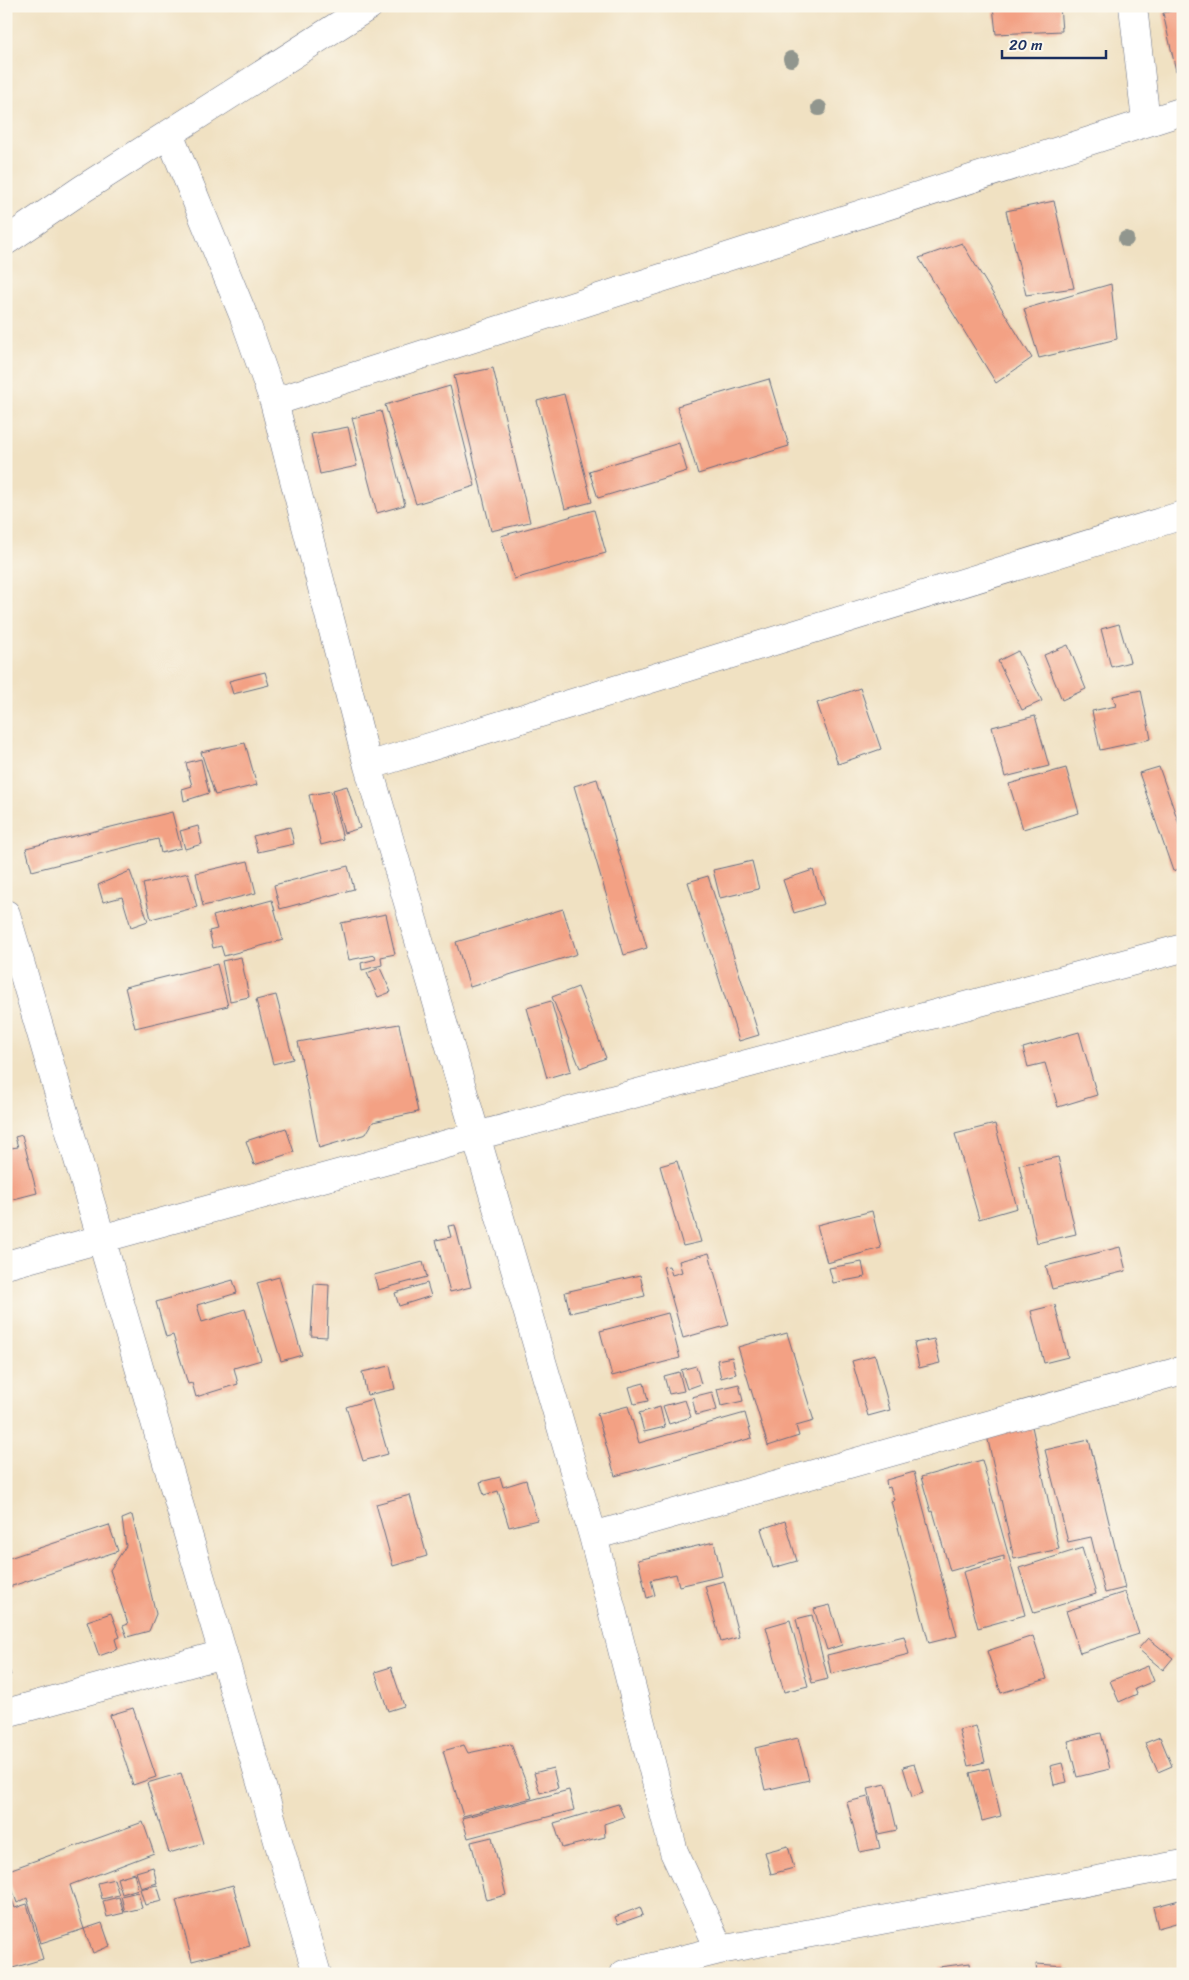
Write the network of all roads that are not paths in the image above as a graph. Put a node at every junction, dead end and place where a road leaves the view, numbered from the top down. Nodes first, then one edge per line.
1 (369, 6) edge
2 (1132, 6) edge
3 (1183, 111) edge
4 (1146, 122) junction
5 (169, 134) junction
6 (6, 241) edge
7 (274, 402) junction
8 (1183, 515) edge
9 (368, 766) junction
10 (6, 914) edge
11 (1183, 948) edge
12 (476, 1136) junction
13 (101, 1239) junction
14 (6, 1265) edge
15 (1183, 1370) edge
16 (593, 1536) junction
17 (223, 1654) junction
18 (6, 1713) edge
19 (1183, 1864) edge
20 (720, 1950) junction
21 (317, 1974) edge
22 (624, 1974) edge

1 - 5 street
2 - 4 street
3 - 4 street
4 - 7 street
5 - 6 street
5 - 7 street
7 - 9 street
8 - 9 street
9 - 12 street
10 - 13 street
11 - 12 street
12 - 13 street
12 - 16 street
13 - 14 street
13 - 17 street
15 - 16 street
16 - 20 street
17 - 18 street
17 - 21 street
19 - 20 street
20 - 22 street

